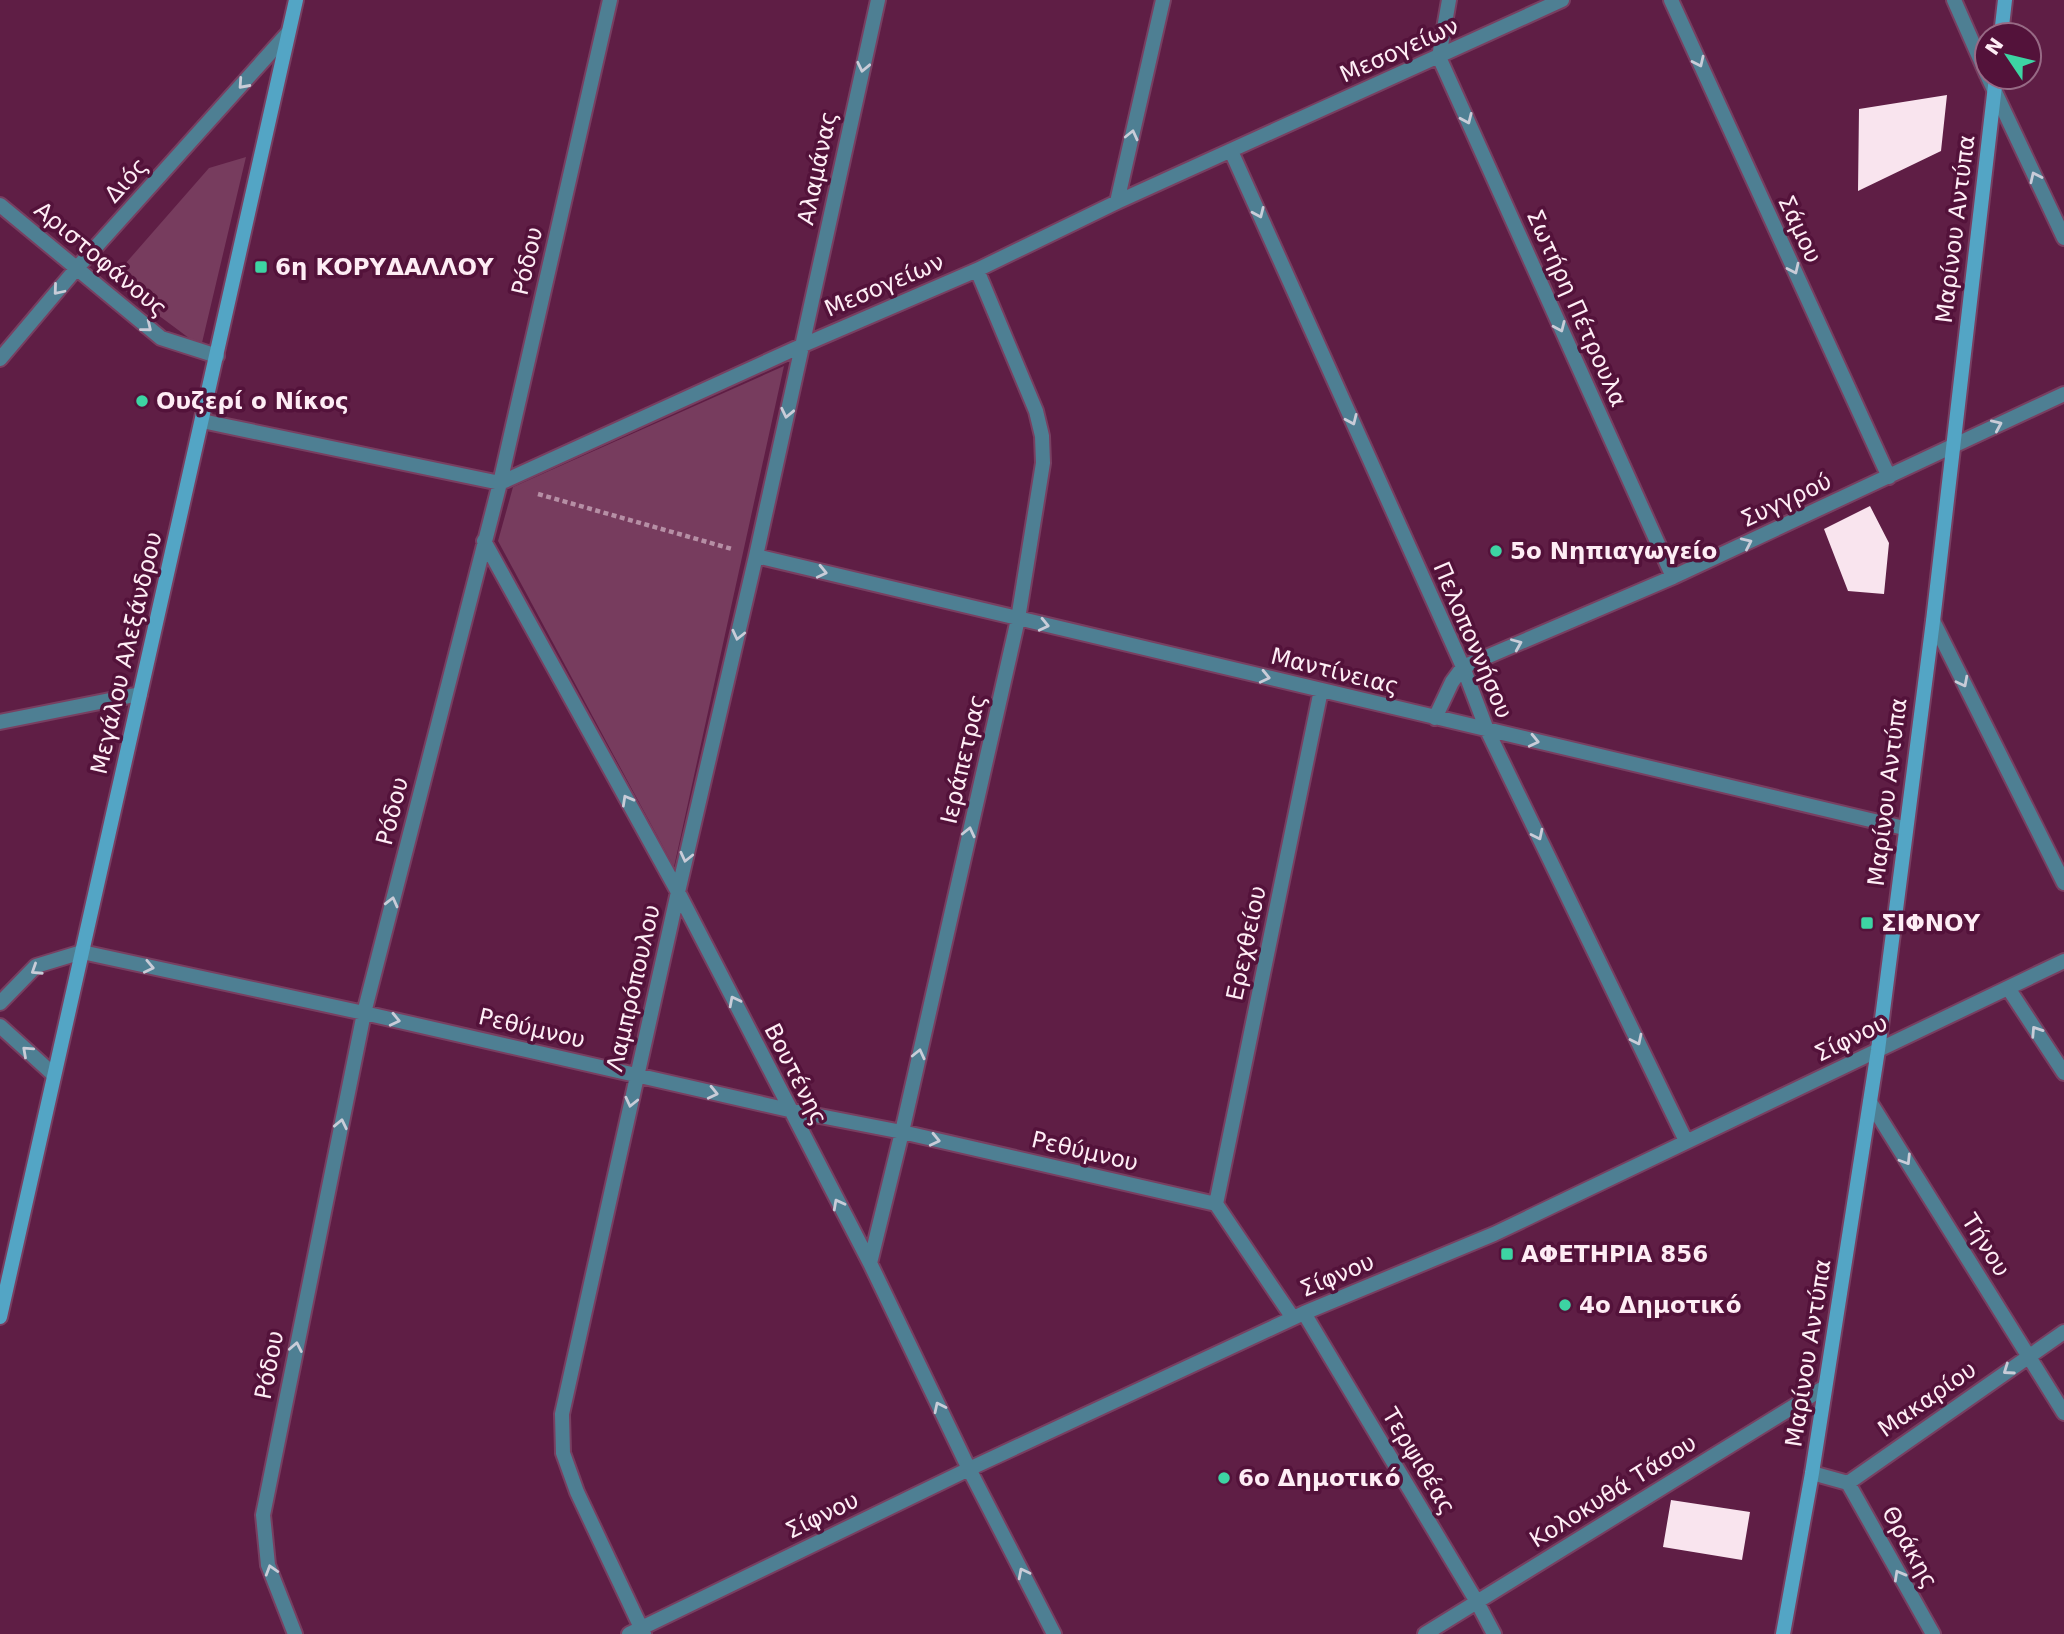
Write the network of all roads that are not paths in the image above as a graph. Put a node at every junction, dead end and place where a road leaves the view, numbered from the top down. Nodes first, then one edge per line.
1 (296, 0) edge
2 (610, 0) edge
3 (878, 0) edge
4 (1163, 0) edge
5 (1449, 0) edge
6 (1562, 0) edge
7 (1671, 0) edge
8 (1954, 0) edge
9 (2005, 0) edge
10 (2003, 21) edge
11 (288, 33) junction
12 (1973, 44) edge
13 (1439, 57) junction
14 (1994, 91) edge
15 (1998, 91) edge
16 (1231, 150) junction
17 (1117, 202) junction
18 (0, 205) edge
19 (2064, 239) edge
20 (76, 269) junction
21 (977, 270) junction
22 (801, 346) junction
23 (217, 356) junction
24 (0, 359) edge
25 (2064, 394) edge
26 (202, 421) junction
27 (1952, 445) junction
28 (1889, 477) junction
29 (500, 483) junction
30 (484, 541) junction
31 (756, 556) junction
32 (1673, 577) junction
33 (1018, 619) junction
34 (1933, 621) junction
35 (1463, 667) junction
36 (1321, 690) junction
37 (140, 694) junction
38 (1435, 718) junction
39 (0, 722) edge
40 (1487, 730) junction
41 (1905, 828) junction
42 (2064, 883) edge
43 (678, 892) junction
44 (82, 952) junction
45 (2064, 961) edge
46 (2008, 988) junction
47 (0, 1003) edge
48 (364, 1013) junction
49 (0, 1026) edge
50 (1878, 1050) junction
51 (2064, 1073) edge
52 (54, 1075) junction
53 (637, 1076) junction
54 (1870, 1102) junction
55 (789, 1110) junction
56 (902, 1132) junction
57 (1686, 1141) junction
58 (1216, 1204) junction
59 (870, 1263) junction
60 (1298, 1315) junction
61 (0, 1317) edge
62 (2064, 1332) edge
63 (2028, 1356) junction
64 (1825, 1387) junction
65 (2064, 1413) edge
66 (969, 1469) junction
67 (1812, 1473) junction
68 (1848, 1483) junction
69 (1477, 1602) junction
70 (638, 1632) edge
71 (295, 1634) edge
72 (1054, 1634) edge
73 (1425, 1634) edge
74 (1494, 1634) edge
75 (1783, 1634) edge
76 (1933, 1634) edge

1 - 11 street, Μεγάλου Αλεξάνδρου
2 - 29 street, Ρόδου
3 -> 22 street, Αλαμάνας
17 -> 4 street
5 - 13 street
6 - 13 street, Μεσογείων
7 -> 28 street, Σάμου
8 - 12 street
9 - 10 street
11 -> 20 street, Διός
11 - 23 street, Μεγάλου Αλεξάνδρου
13 - 16 street, Μεσογείων
13 -> 32 street, Σωτήρη Πέτρουλα
14 - 27 street, Μαρίνου Αντύπα
19 -> 15 street
16 - 17 street, Μεσογείων
16 -> 35 street, Πελοποννήσου
17 - 21 street, Μεσογείων
18 - 20 street, Αριστοφάνους
20 -> 23 street, Αριστοφάνους
20 -> 24 street, Διός
21 - 22 street, Μεσογείων
21 - 33 street, Ιεράπετρας
22 - 29 street, Μεσογείων
22 -> 31 street, Λαμπρόπουλου
23 - 26 street, Μεγάλου Αλεξάνδρου
27 -> 25 street, Συγγρού
26 - 29 street
26 - 37 street, Μεγάλου Αλεξάνδρου
27 - 28 street, Συγγρού
27 - 34 street, Μαρίνου Αντύπα
32 -> 28 street, Συγγρού
29 - 30 street, Ρόδου
43 -> 30 street, Βουτένης
48 -> 30 street, Ρόδου
31 -> 33 street, Μαντίνειας
31 -> 43 street, Λαμπρόπουλου
35 -> 32 street, Συγγρού
33 -> 36 street, Μαντίνειας
56 -> 33 street, Ιεράπετρας
34 - 41 street, Μαρίνου Αντύπα
34 -> 42 street
35 - 38 street
35 - 40 street, Πελοποννήσου
36 - 38 street, Μαντίνειας
36 - 58 street, Ερεχθείου
37 - 39 street
37 - 44 street, Μεγάλου Αλεξάνδρου
38 - 40 street, Μαντίνειας
40 -> 41 street, Μαντίνειας
40 -> 57 street, Πελοποννήσου
41 - 50 street, Μαρίνου Αντύπα
43 - 53 street, Λαμπρόπουλου
55 -> 43 street, Βουτένης
44 -> 47 street
44 -> 48 street, Ρεθύμνου
44 - 52 street, Μεγάλου Αλεξάνδρου
45 - 46 street, Σίφνου
46 - 50 street, Σίφνου
51 -> 46 street
48 -> 53 street, Ρεθύμνου
71 -> 48 street, Ρόδου
52 -> 49 street
50 - 54 street, Μαρίνου Αντύπα
50 - 57 street, Σίφνου
52 - 61 street, Μεγάλου Αλεξάνδρου
53 -> 55 street, Ρεθύμνου
53 -> 70 street, Λαμπρόπουλου
54 -> 63 street, Τήνου
54 - 64 street, Μαρίνου Αντύπα
55 - 56 street, Ρεθύμνου
59 -> 55 street, Βουτένης
56 -> 58 street, Ρεθύμνου
56 - 59 street, Ιεράπετρας
57 - 60 street, Σίφνου
58 - 60 street, Τερψιθέας
66 -> 59 street, Βουτένης
60 - 66 street, Σίφνου
60 - 69 street, Τερψιθέας
62 - 63 street, Μακαρίου
63 - 65 street, Τήνου
63 -> 68 street, Μακαρίου
64 - 67 street, Μαρίνου Αντύπα
64 - 69 street, Κολοκυθά Τάσου
66 - 70 street, Σίφνου
72 -> 66 street, Βουτένης
67 - 68 street
67 - 75 street, Μαρίνου Αντύπα
76 -> 68 street, Θράκης
69 - 73 street, Κολοκυθά Τάσου
69 - 74 street, Τερψιθέας

